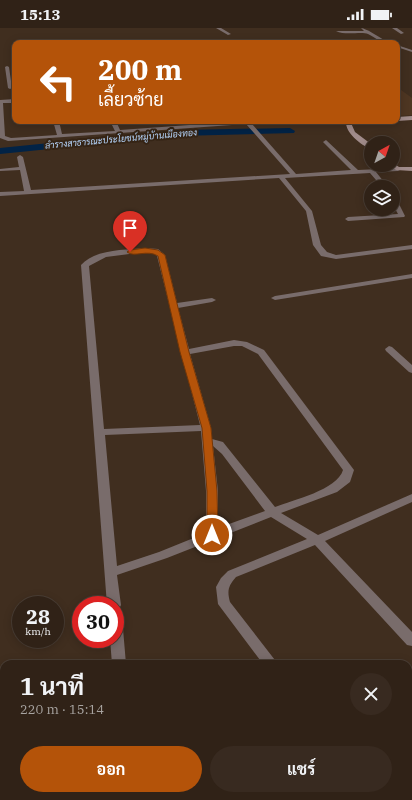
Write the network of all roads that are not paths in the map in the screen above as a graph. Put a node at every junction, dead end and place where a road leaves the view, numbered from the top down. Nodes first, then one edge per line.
1 (218, 28) edge
2 (363, 28) edge
3 (394, 28) edge
4 (338, 31) dead end
5 (368, 32) junction
6 (350, 33) junction
7 (402, 33) dead end
8 (229, 34) dead end
9 (354, 38) dead end
10 (380, 40) edge
11 (400, 47) edge
12 (412, 51) edge
13 (7, 67) dead end
14 (10, 88) edge
15 (12, 101) edge
16 (0, 102) edge
17 (412, 118) edge
18 (400, 119) edge
19 (57, 124) edge
20 (114, 124) edge
21 (174, 124) edge
22 (207, 124) edge
23 (249, 124) edge
24 (348, 124) edge
25 (176, 127) junction
26 (118, 132) junction
27 (60, 136) junction
28 (364, 141) edge
29 (326, 142) dead end
30 (20, 157) dead end
31 (23, 168) junction
32 (400, 168) edge
33 (412, 169) edge
34 (2, 170) dead end
35 (357, 172) junction
36 (364, 172) edge
37 (373, 172) edge
38 (280, 176) junction
39 (295, 176) junction
40 (379, 180) edge
41 (28, 192) junction
42 (0, 194) edge
43 (400, 212) edge
44 (402, 216) junction
45 (348, 219) dead end
46 (405, 224) dead end
47 (412, 247) edge
48 (412, 276) edge
49 (275, 298) dead end
50 (212, 300) dead end
51 (174, 306) junction
52 (389, 349) dead end
53 (185, 352) junction
54 (412, 370) edge
55 (206, 428) junction
56 (99, 432) junction
57 (208, 441) junction
58 (410, 502) edge
59 (272, 513) junction
60 (212, 535) junction
61 (317, 540) junction
62 (111, 572) junction
63 (113, 596) edge
64 (412, 642) edge
65 (118, 648) edge
66 (119, 660) edge
67 (268, 660) edge

1 - 8 street
2 - 5 street
3 - 7 street
4 - 6 street
5 - 6 street
5 - 10 street
6 - 9 street
11 - 12 street
13 - 14 street
15 - 16 street
16 - 27 street
17 - 18 street
19 - 27 street
20 - 26 street
21 - 25 street
22 - 25 street
23 - 39 street
24 - 28 street
25 - 26 street
26 - 27 street
29 - 35 street
30 - 31 street
31 - 34 street
31 - 41 street
32 - 33 street
35 - 36 street
35 - 39 street
37 - 40 street
38 - 39 street
38 - 41 street
38 - 47 street
41 - 42 street
43 - 44 street
44 - 45 street
44 - 46 street
48 - 49 street
50 - 51 street
51 - 53 street
51 - 56 street
52 - 54 street
53 - 55 street
53 - 59 street
55 - 56 street
55 - 57 street
56 - 62 street
57 - 59 street
57 - 60 street
58 - 61 street
59 - 60 street
59 - 61 street
60 - 62 street
61 - 64 street
61 - 67 street
62 - 63 street
65 - 66 street

